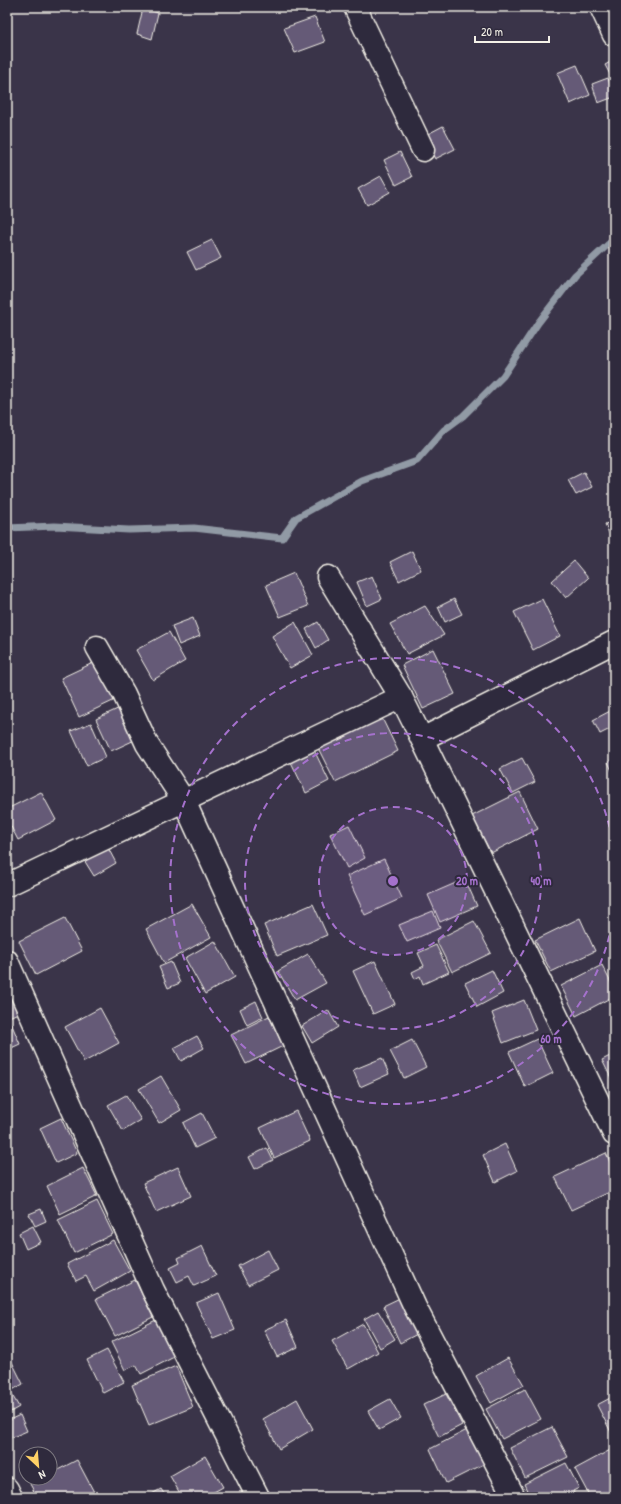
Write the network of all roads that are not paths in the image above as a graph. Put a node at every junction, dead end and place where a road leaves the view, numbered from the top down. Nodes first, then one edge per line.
1 (355, 7) edge
2 (601, 7) edge
3 (614, 36) edge
4 (423, 150) dead end
5 (328, 577) dead end
6 (614, 642) edge
7 (97, 647) dead end
8 (401, 697) junction
9 (422, 739) junction
10 (184, 801) junction
11 (7, 885) edge
12 (7, 961) edge
13 (614, 1134) edge
14 (7, 1489) edge
15 (11, 1497) edge
16 (258, 1497) edge
17 (514, 1497) edge

1 - 4 street
2 - 3 street
5 - 8 street
6 - 9 street
7 - 10 street
8 - 9 street
8 - 10 street
9 - 13 street
10 - 11 street
10 - 17 street
12 - 16 street
14 - 15 street

